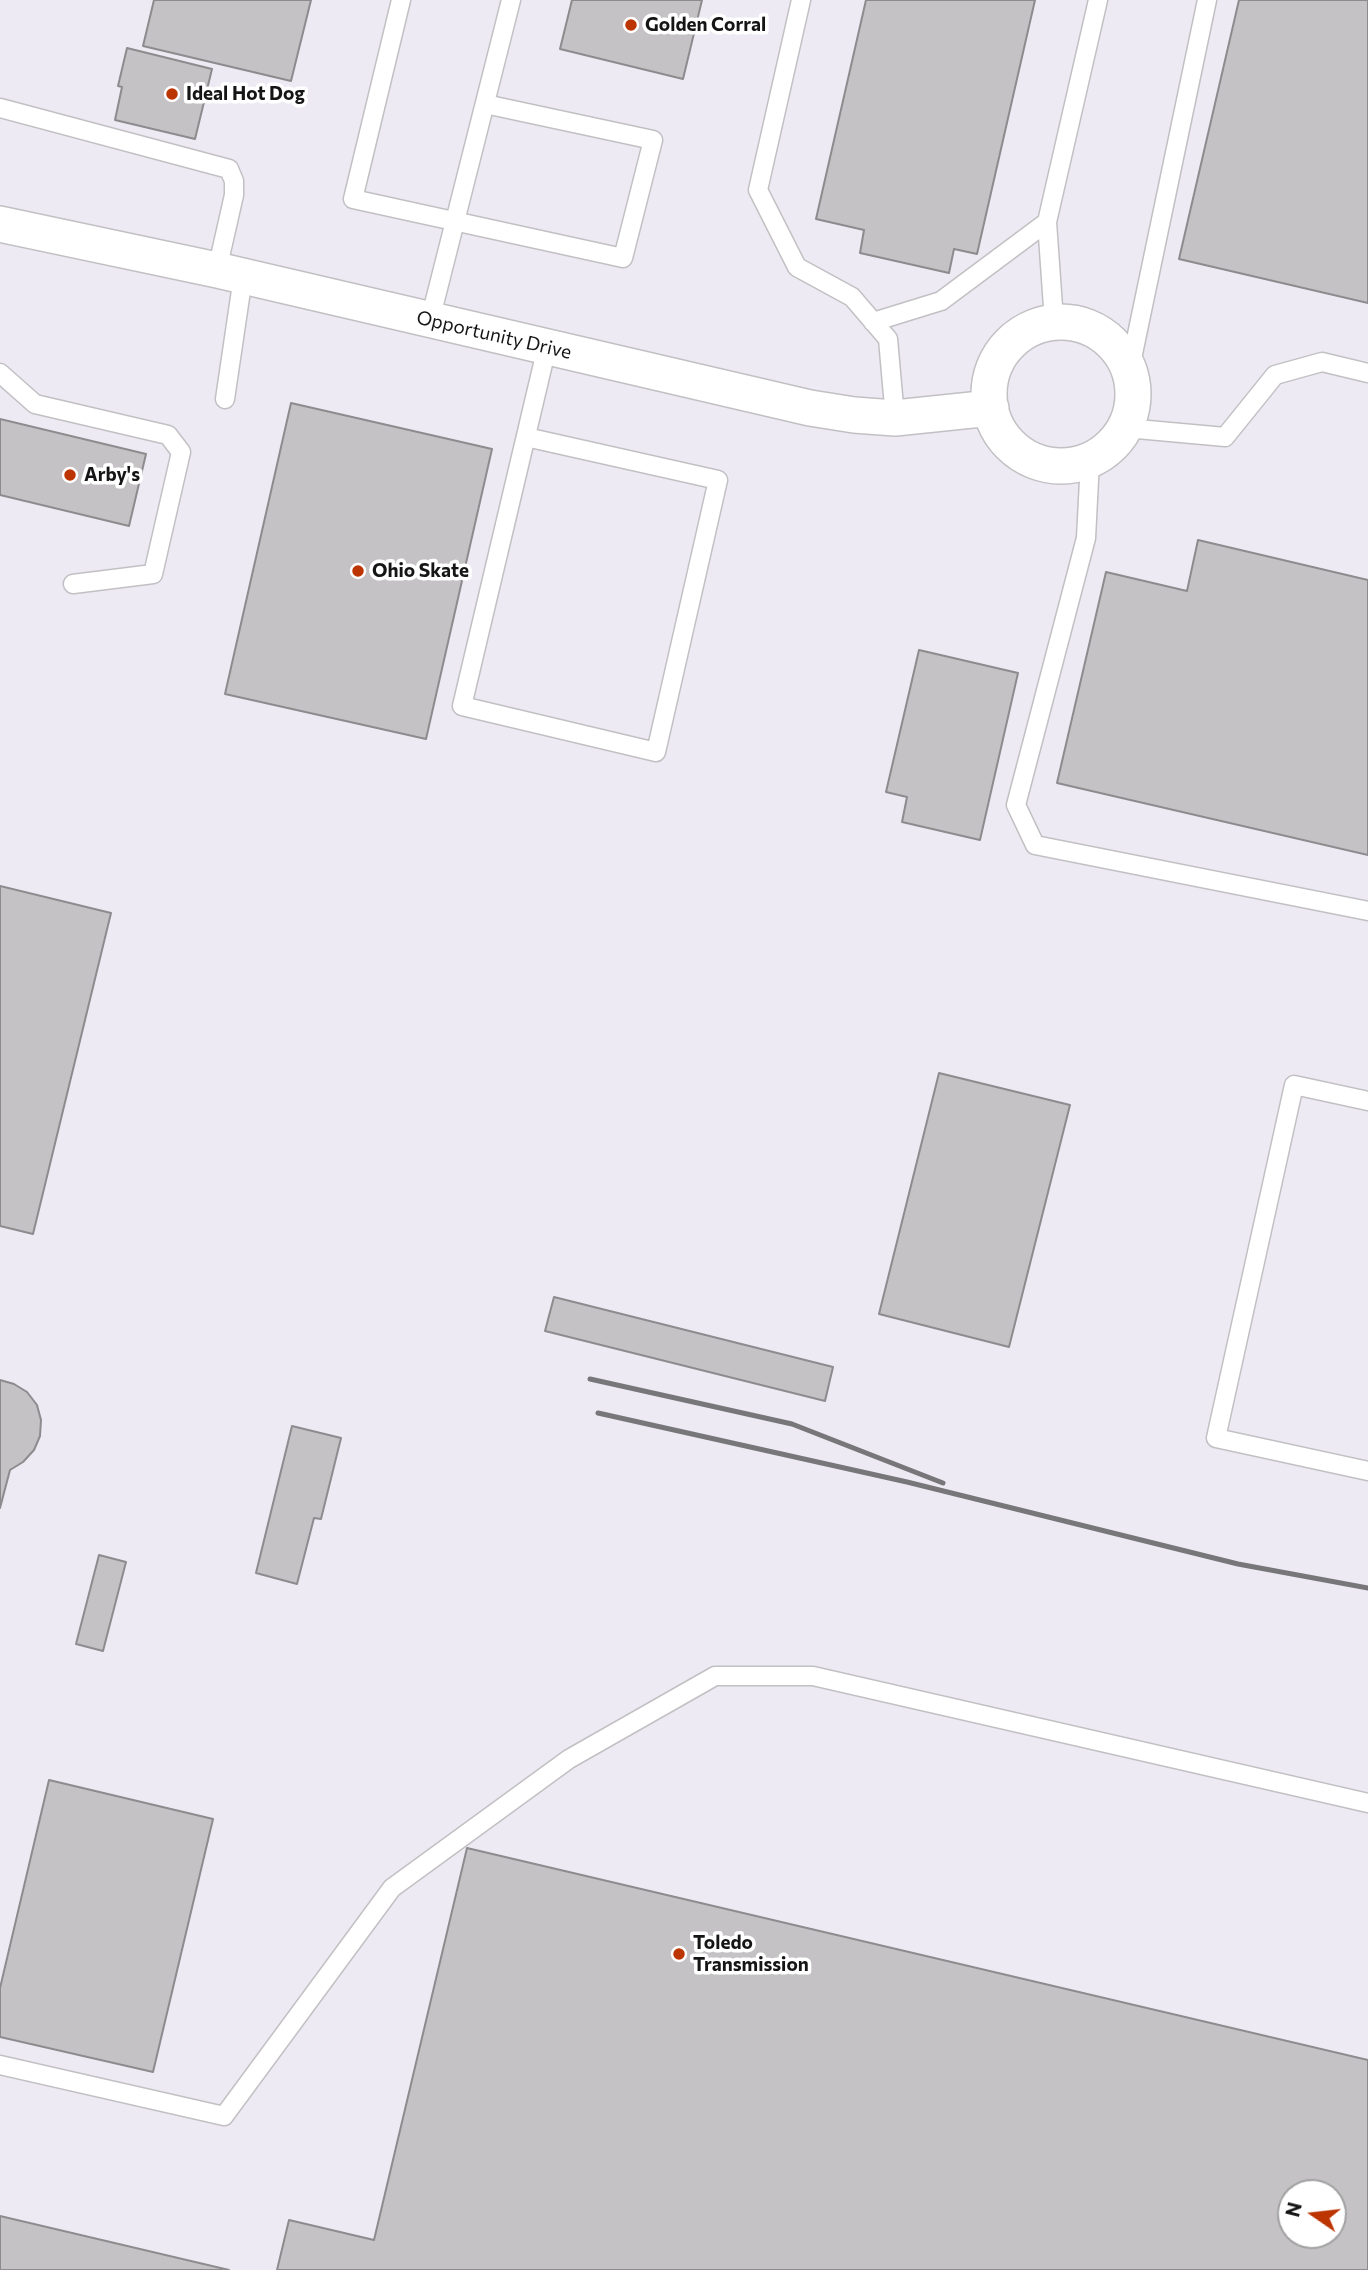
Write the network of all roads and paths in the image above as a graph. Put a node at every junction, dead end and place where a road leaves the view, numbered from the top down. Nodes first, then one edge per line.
1 (401, 0) edge
2 (511, 0) edge
3 (801, 0) edge
4 (1098, 0) edge
5 (1207, 0) edge
6 (485, 104) junction
7 (0, 108) edge
8 (456, 220) junction
9 (1047, 222) junction
10 (0, 224) edge
11 (230, 273) junction
12 (430, 320) junction
13 (1054, 321) junction
14 (873, 322) junction
15 (547, 347) junction
16 (1130, 368) junction
17 (0, 373) edge
18 (1368, 373) edge
19 (225, 399) dead end
20 (991, 408) junction
21 (895, 418) junction
22 (1126, 428) junction
23 (526, 436) junction
24 (1090, 461) junction
25 (73, 584) dead end
26 (1368, 911) edge
27 (1368, 1101) edge
28 (1368, 1471) edge
29 (1368, 1803) edge
30 (0, 2065) edge

1 - 8 lane
2 - 6 lane
3 - 14 lane
4 - 9 lane
5 - 16 lane
6 - 8 lane
6 - 8 lane
7 - 11 lane
8 - 12 lane
9 - 13 lane
9 - 14 lane
10 - 11 street, Opportunity Drive
11 - 12 street, Opportunity Drive
11 - 19 lane
12 - 15 street, Opportunity Drive
13 - 16 street
13 - 20 street
14 - 21 lane
15 - 21 street, Opportunity Drive
15 - 23 lane
16 - 22 street
17 - 25 lane
18 - 22 lane
20 - 21 street, Opportunity Drive
20 - 24 street
22 - 24 street
23 - 23 lane
24 - 26 lane
27 - 28 lane
29 - 30 lane

